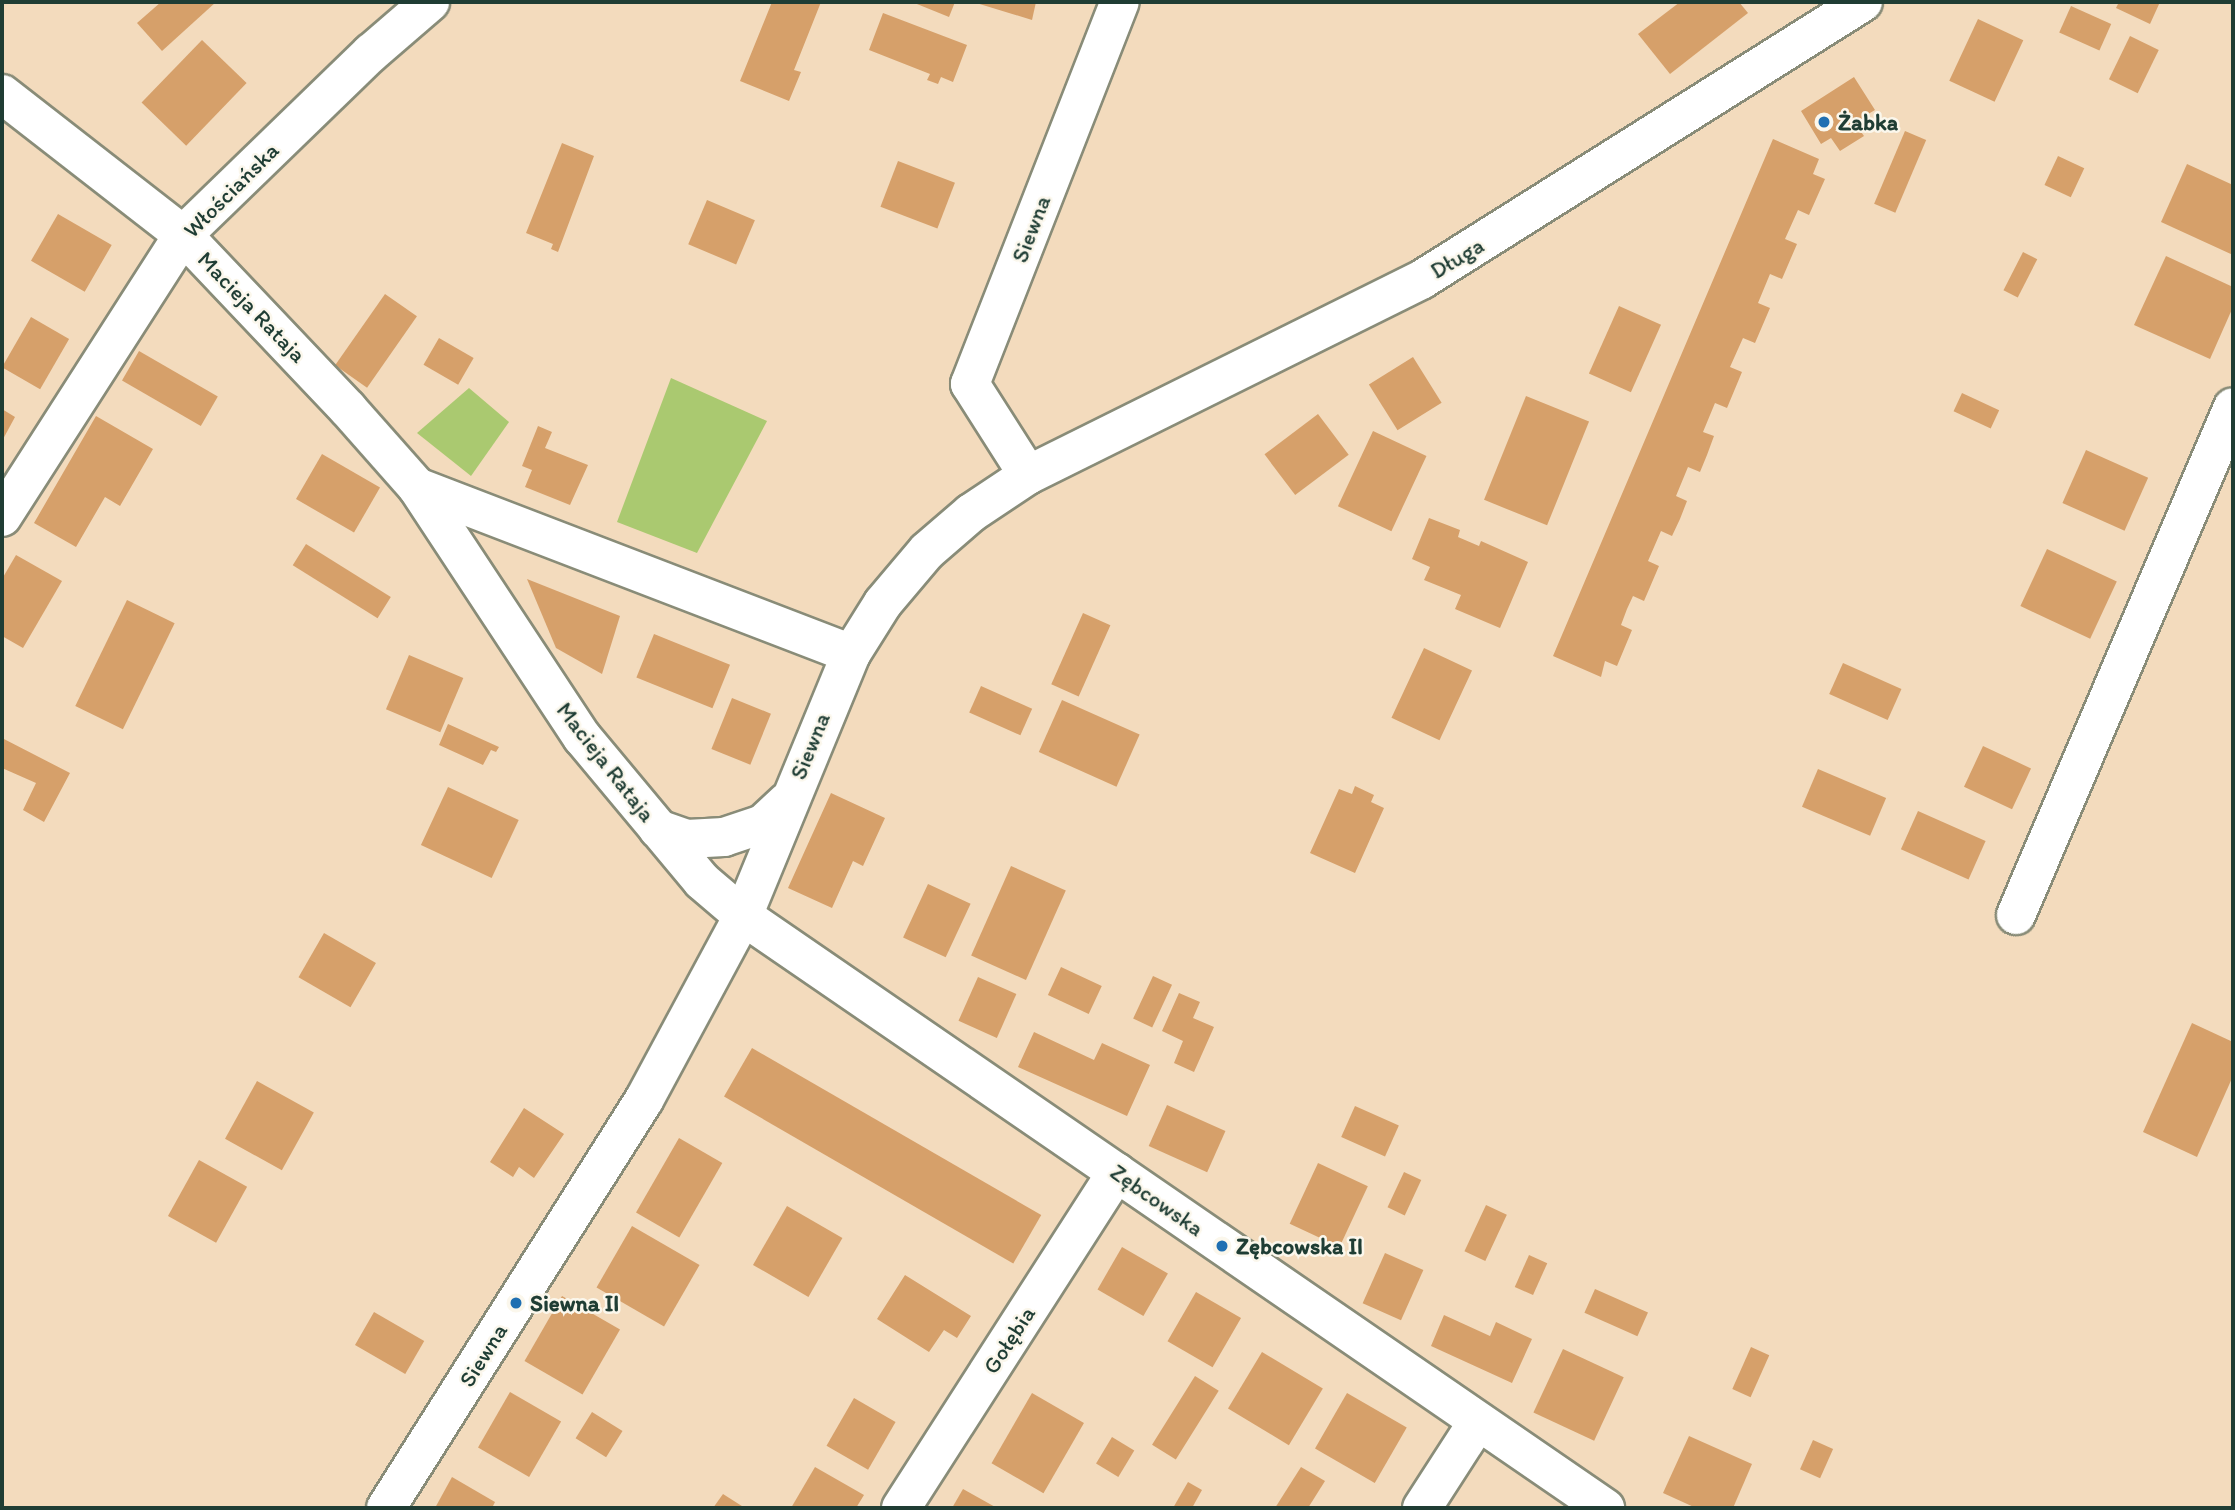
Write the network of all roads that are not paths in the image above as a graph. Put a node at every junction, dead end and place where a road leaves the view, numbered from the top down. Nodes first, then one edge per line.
1 (430, 2) edge
2 (1119, 2) edge
3 (1863, 2) edge
4 (2, 94) edge
5 (183, 235) junction
6 (2233, 407) edge
7 (1028, 475) junction
8 (417, 487) junction
9 (2, 517) edge
10 (851, 654) junction
11 (787, 802) junction
12 (658, 828) junction
13 (2016, 915) dead end
14 (743, 916) junction
15 (1117, 1172) junction
16 (1478, 1421) junction
17 (386, 1508) edge
18 (901, 1508) edge
19 (1422, 1508) edge
20 (1605, 1508) edge

1 - 5 street, Włościańska
2 - 7 street, Siewna
3 - 7 street, Długa
4 - 5 street, Macieja Rataja
5 - 8 street, Macieja Rataja
5 - 9 street, Włościańska
6 - 13 street
7 - 10 street, Siewna
8 - 10 street, Macieja Rataja
8 - 12 street, Macieja Rataja
10 - 11 street, Siewna
11 - 12 street
11 - 14 street, Siewna
12 - 14 street, Macieja Rataja
14 - 15 street, Zębcowska
14 - 17 street, Siewna
15 - 16 street, Zębcowska
15 - 18 street, Gołębia
16 - 19 street
16 - 20 street, Zębcowska

